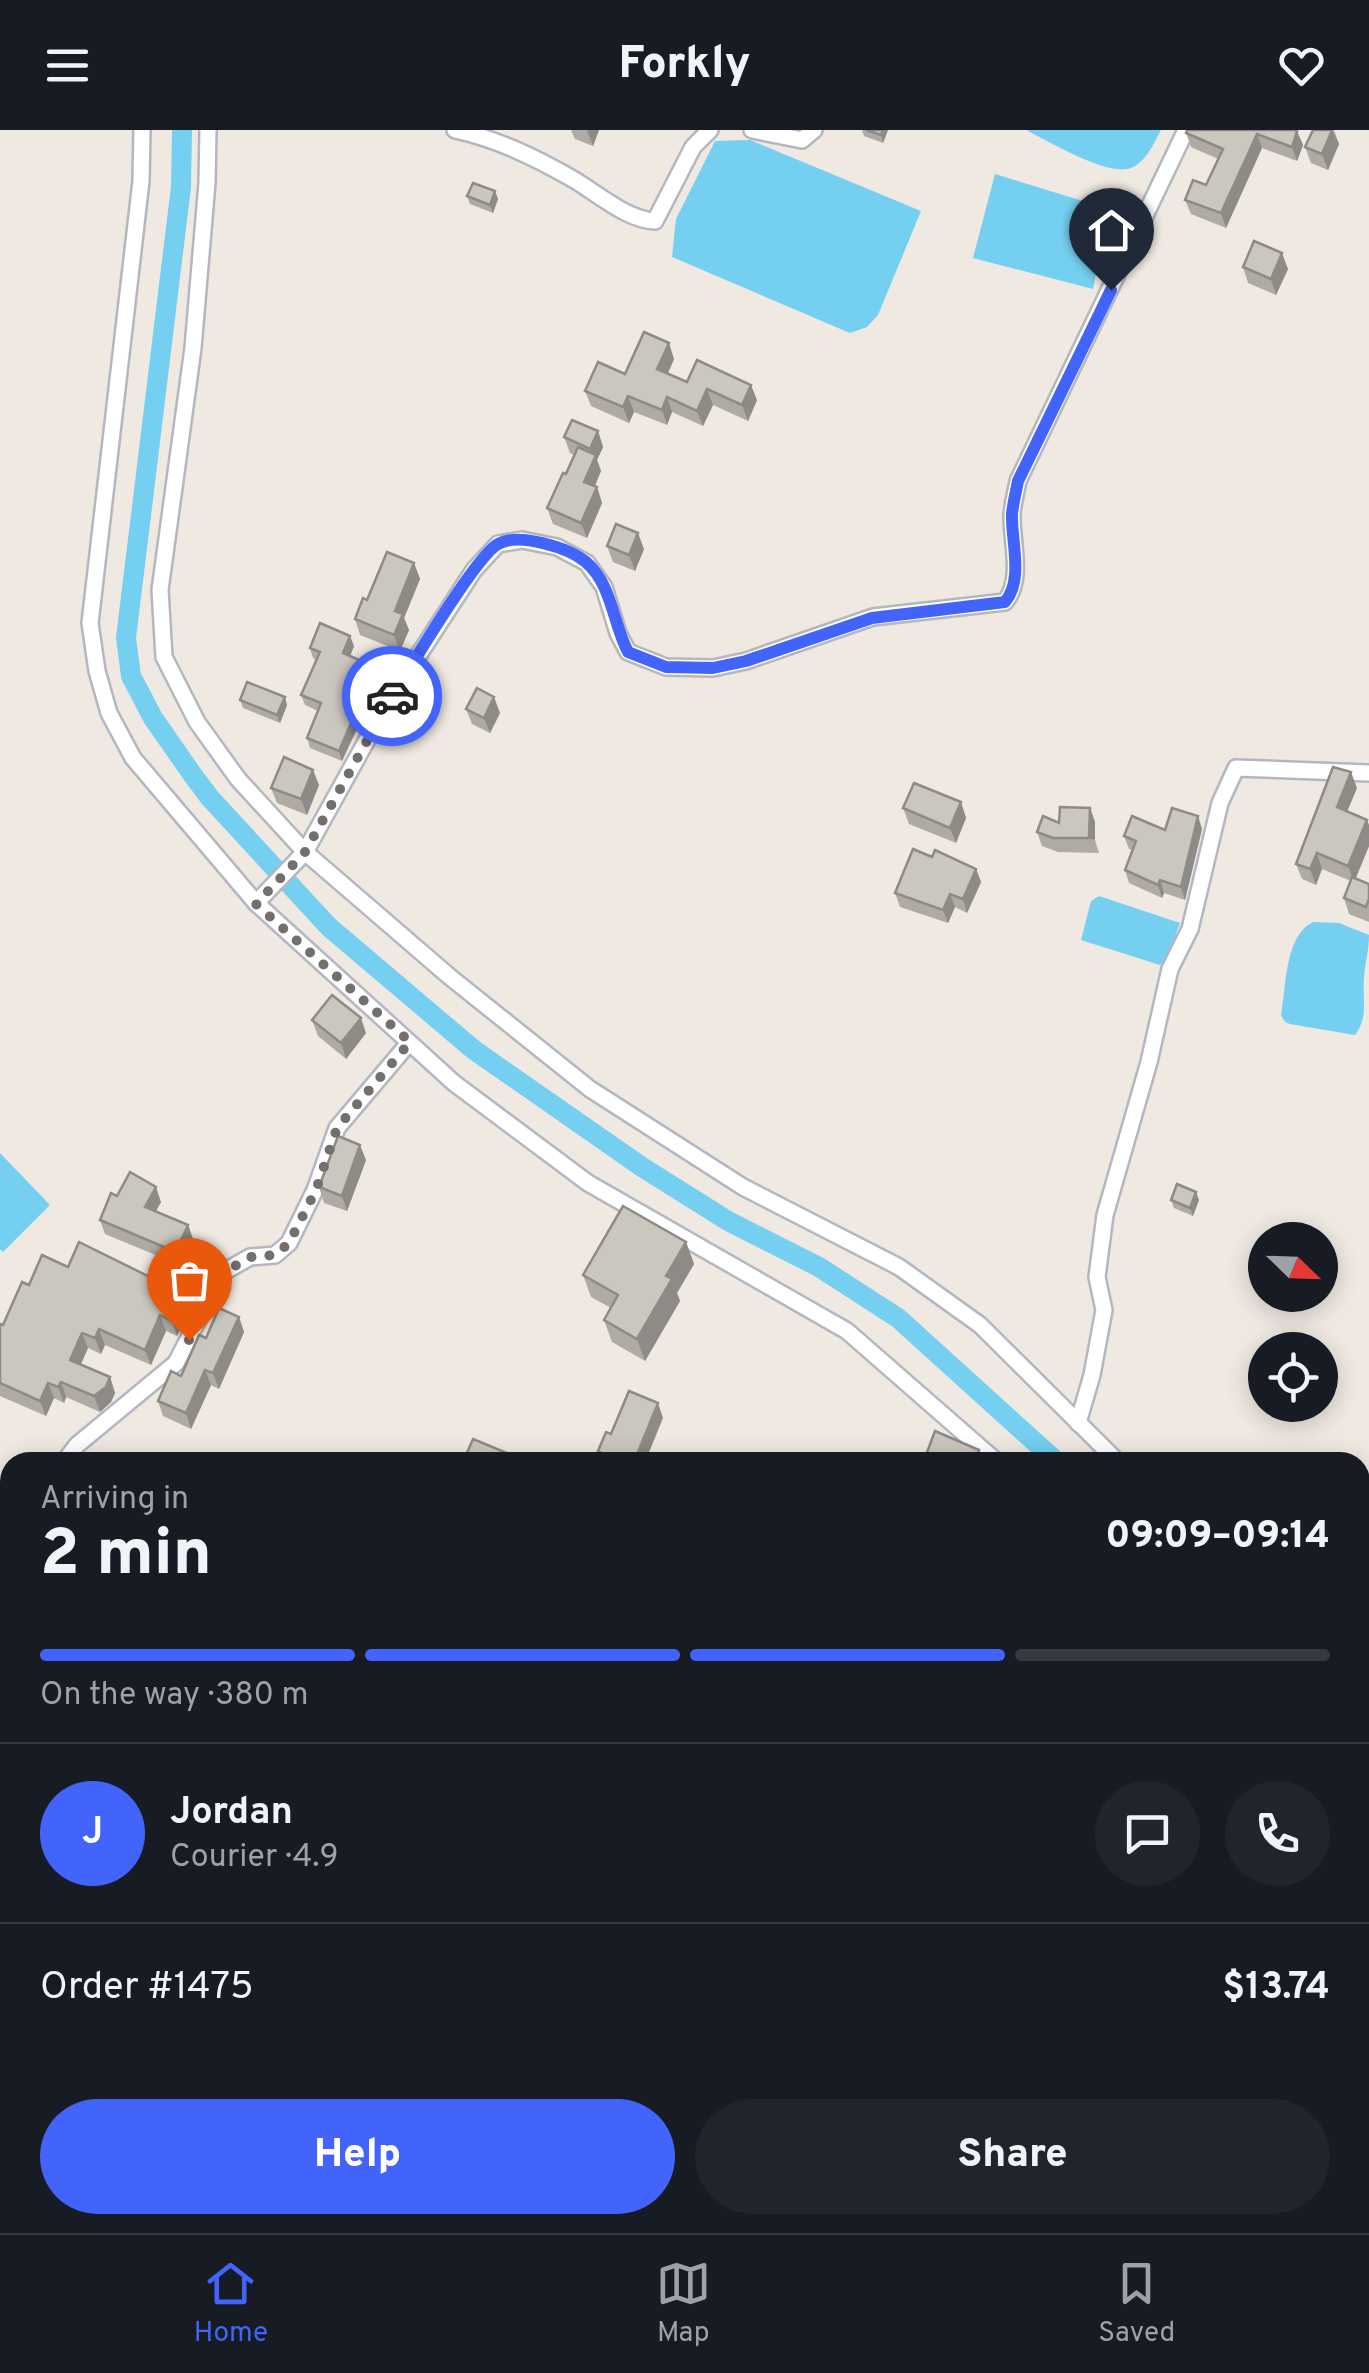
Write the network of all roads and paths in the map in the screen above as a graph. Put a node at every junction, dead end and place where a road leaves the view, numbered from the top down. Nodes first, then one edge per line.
1 (142, 130) edge
2 (208, 130) edge
3 (456, 130) edge
4 (710, 130) edge
5 (752, 130) edge
6 (814, 130) edge
7 (1186, 130) edge
8 (1369, 772) edge
9 (305, 852) junction
10 (256, 904) junction
11 (410, 1042) junction
12 (1078, 1423) junction
13 (72, 1452) edge
14 (986, 1452) edge
15 (1108, 1452) edge

1 - 10 street
2 - 9 street
3 - 4 street
5 - 6 street
7 - 9 street
8 - 12 street
9 - 10 street
9 - 12 street
10 - 11 street
11 - 13 street
11 - 14 street
12 - 15 street

